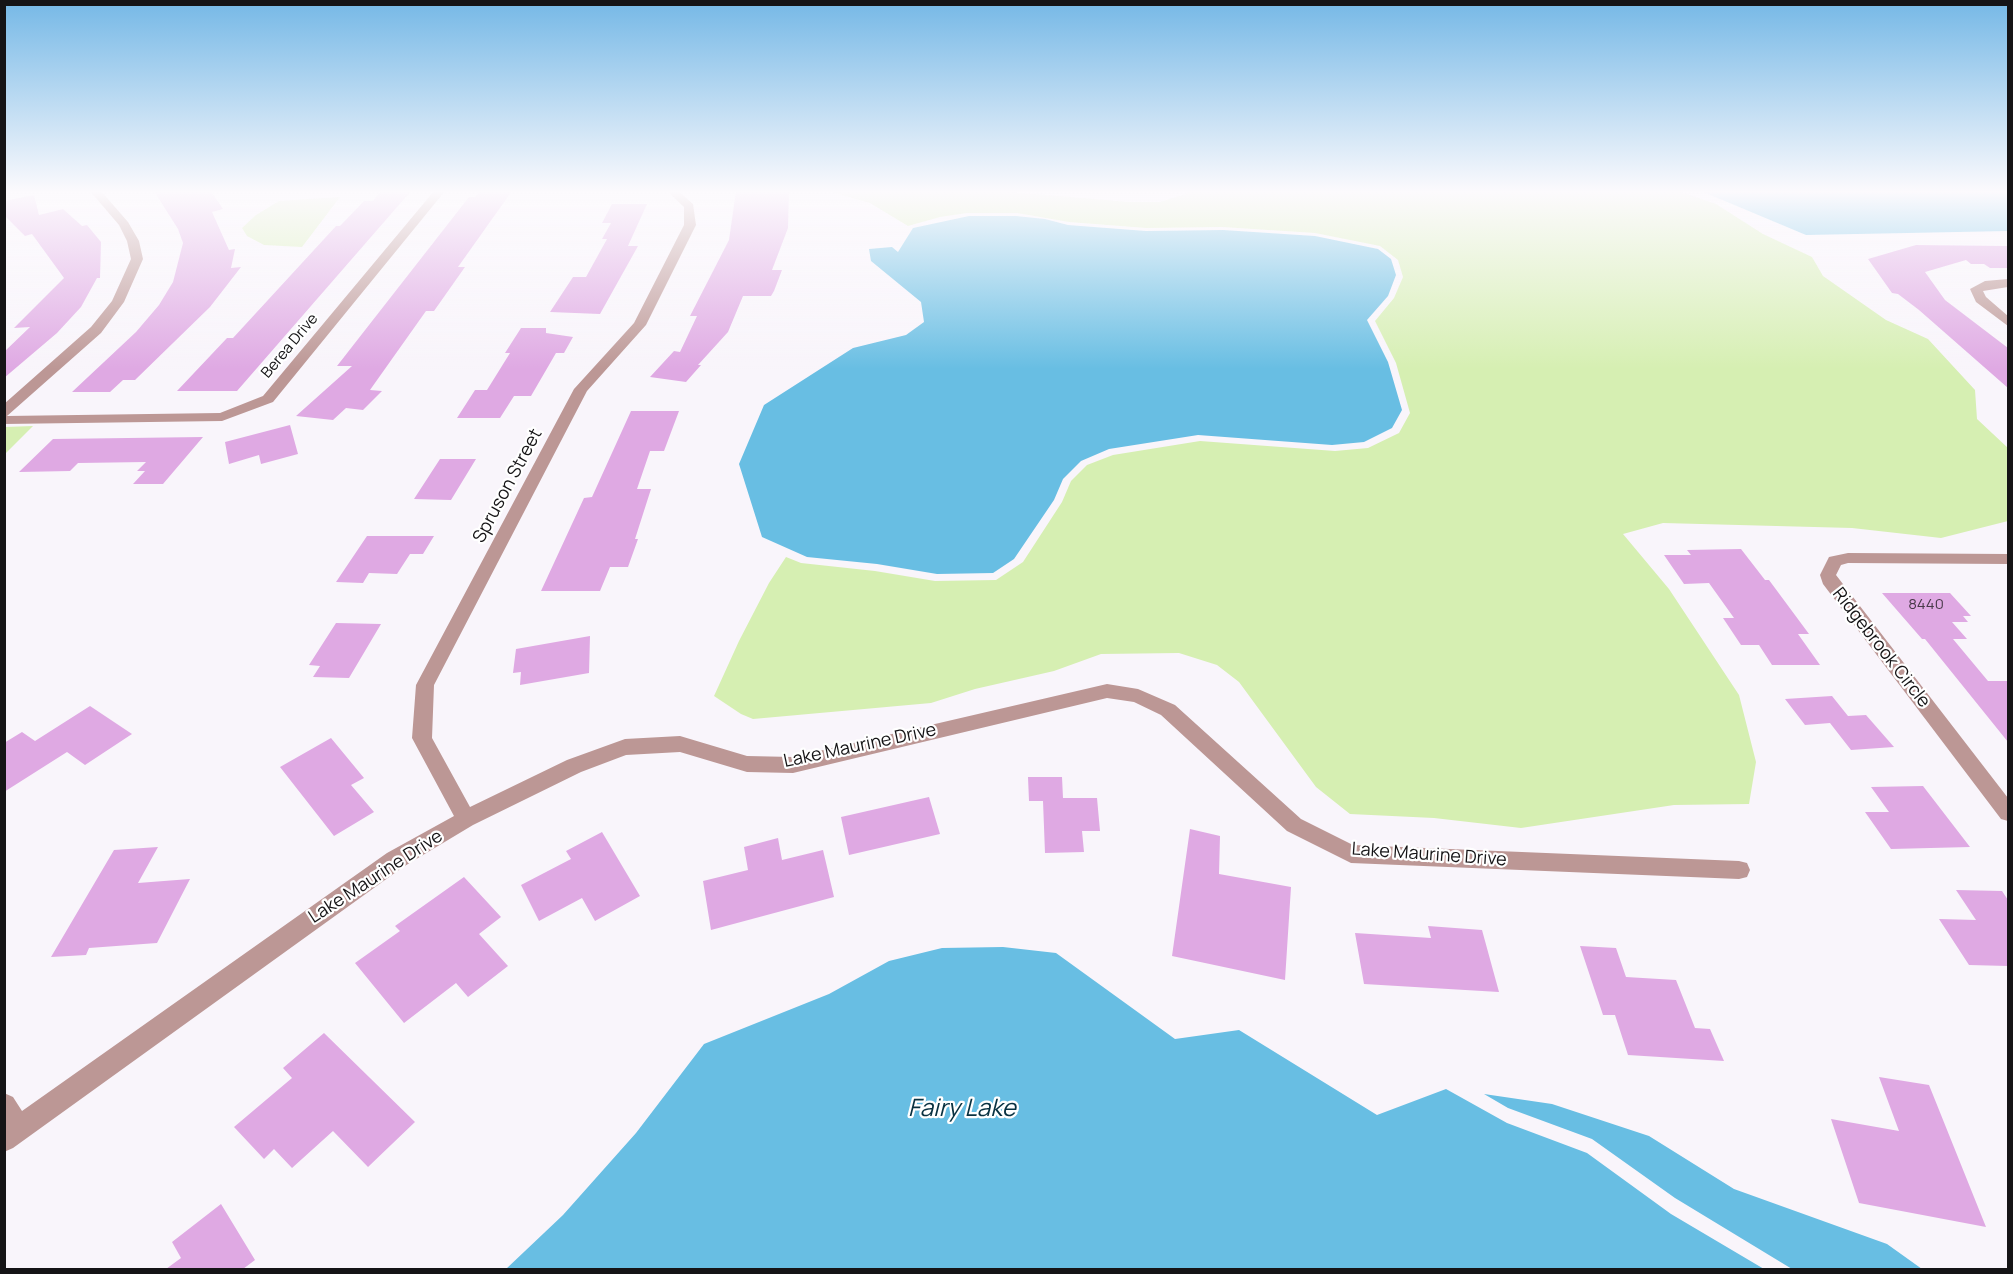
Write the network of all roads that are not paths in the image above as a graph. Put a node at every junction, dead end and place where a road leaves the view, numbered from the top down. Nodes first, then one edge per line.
1 (135, 250) edge
2 (391, 250) edge
3 (677, 250) edge
4 (2008, 283) edge
5 (2008, 322) edge
6 (4, 412) edge
7 (4, 420) edge
8 (2008, 559) edge
9 (2008, 813) edge
10 (466, 819) junction
11 (1739, 870) dead end
12 (4, 1106) edge
13 (11, 1134) edge

1 - 6 street
2 - 7 street, Berea Drive
3 - 10 street, Spruson Street
4 - 5 street
8 - 9 street, Ridgebrook Circle
10 - 11 street, Lake Maurine Drive
10 - 13 street, Lake Maurine Drive
12 - 13 street

